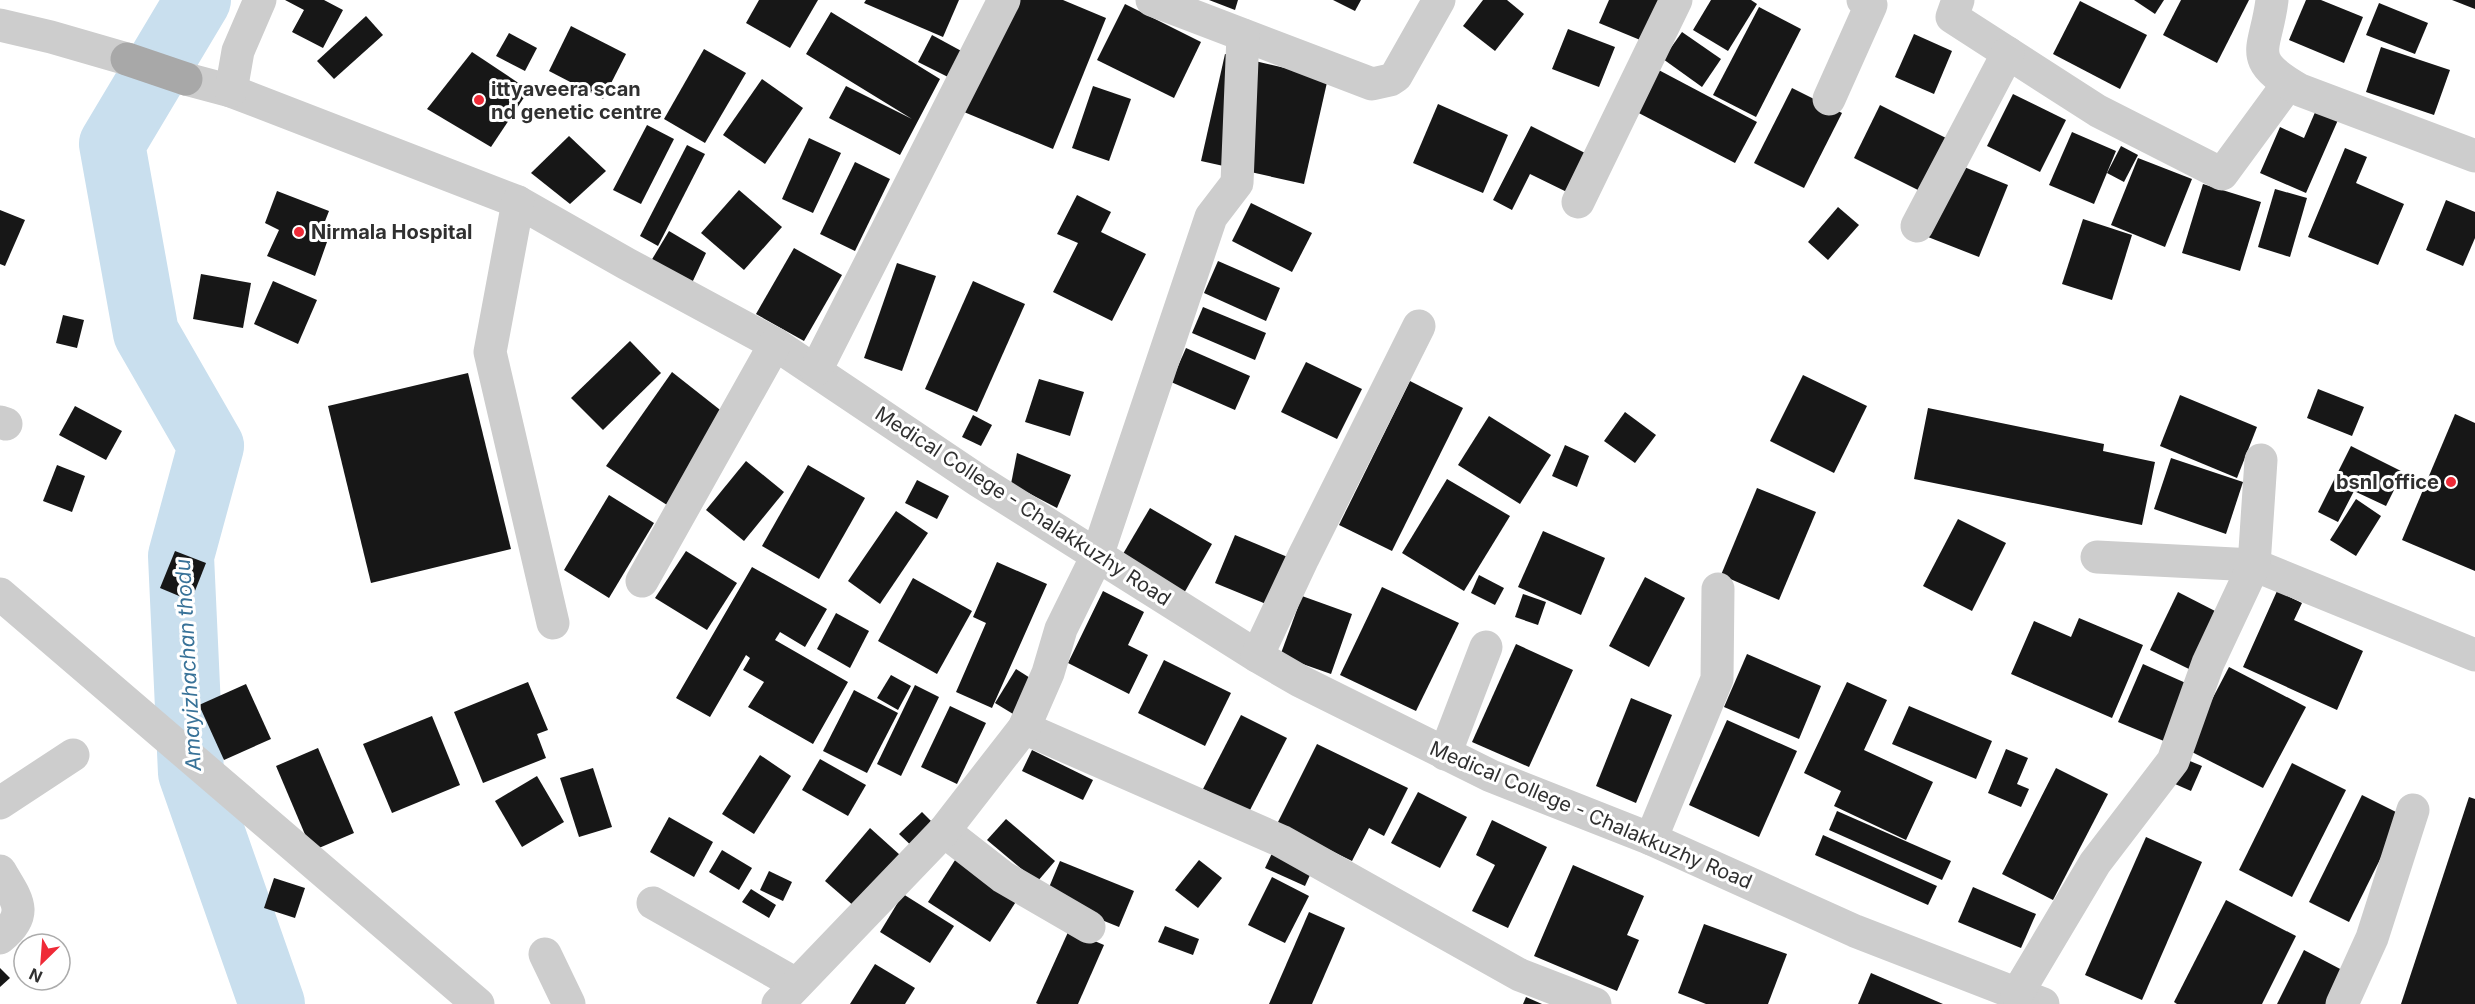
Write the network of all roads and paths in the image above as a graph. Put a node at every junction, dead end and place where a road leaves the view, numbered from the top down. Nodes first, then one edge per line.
1 (260, 0) edge
2 (1004, 0) edge
3 (1152, 0) edge
4 (1439, 0) edge
5 (1676, 0) edge
6 (1863, 0) edge
7 (1958, 0) edge
8 (2272, 0) edge
9 (0, 25) edge
10 (1243, 35) junction
11 (2008, 53) junction
12 (127, 59) joint
13 (186, 79) joint
14 (2288, 84) junction
15 (231, 91) junction
16 (1830, 99) dead end
17 (2475, 156) edge
18 (518, 202) junction
19 (1578, 202) dead end
20 (1917, 226) dead end
21 (1419, 326) dead end
22 (775, 344) junction
23 (816, 370) junction
24 (2261, 460) dead end
25 (1096, 556) junction
26 (2097, 557) dead end
27 (2254, 565) junction
28 (642, 581) dead end
29 (1718, 589) dead end
30 (0, 594) edge
31 (553, 623) dead end
32 (1486, 647) dead end
33 (2475, 655) edge
34 (1257, 656) junction
35 (1024, 728) junction
36 (1445, 754) junction
37 (73, 755) dead end
38 (0, 803) edge
39 (2413, 810) dead end
40 (944, 831) junction
41 (1651, 839) junction
42 (0, 871) edge
43 (653, 903) dead end
44 (1089, 927) dead end
45 (0, 938) edge
46 (544, 954) dead end
47 (787, 994) edge
48 (2030, 999) edge
49 (478, 1004) edge
50 (569, 1004) edge
51 (1595, 1004) edge
52 (2342, 1004) edge

1 - 15 street
2 - 23 street
3 - 10 street
4 - 10 street
5 - 19 street
6 - 16 street
7 - 11 street
8 - 14 street
9 - 12 street, Medical College - Chalakkuzhy Road
10 - 25 street
11 - 14 street
11 - 20 street
12 - 13 main road, Medical College - Chalakkuzhy Road
13 - 15 street, Medical College - Chalakkuzhy Road
14 - 17 street
15 - 18 street, Medical College - Chalakkuzhy Road
18 - 22 street, Medical College - Chalakkuzhy Road
18 - 31 street
21 - 34 street
22 - 23 street, Medical College - Chalakkuzhy Road
22 - 28 street
23 - 25 street, Medical College - Chalakkuzhy Road
24 - 27 street
25 - 34 street, Medical College - Chalakkuzhy Road
25 - 35 street
26 - 27 street
27 - 33 street
27 - 48 street
29 - 41 street
30 - 49 street
32 - 36 street
34 - 36 street, Medical College - Chalakkuzhy Road
35 - 40 street
35 - 51 street
36 - 41 street, Medical College - Chalakkuzhy Road
37 - 38 street
39 - 52 street
40 - 44 street
40 - 47 street
41 - 48 street, Medical College - Chalakkuzhy Road
42 - 45 street
43 - 47 street
46 - 50 street

